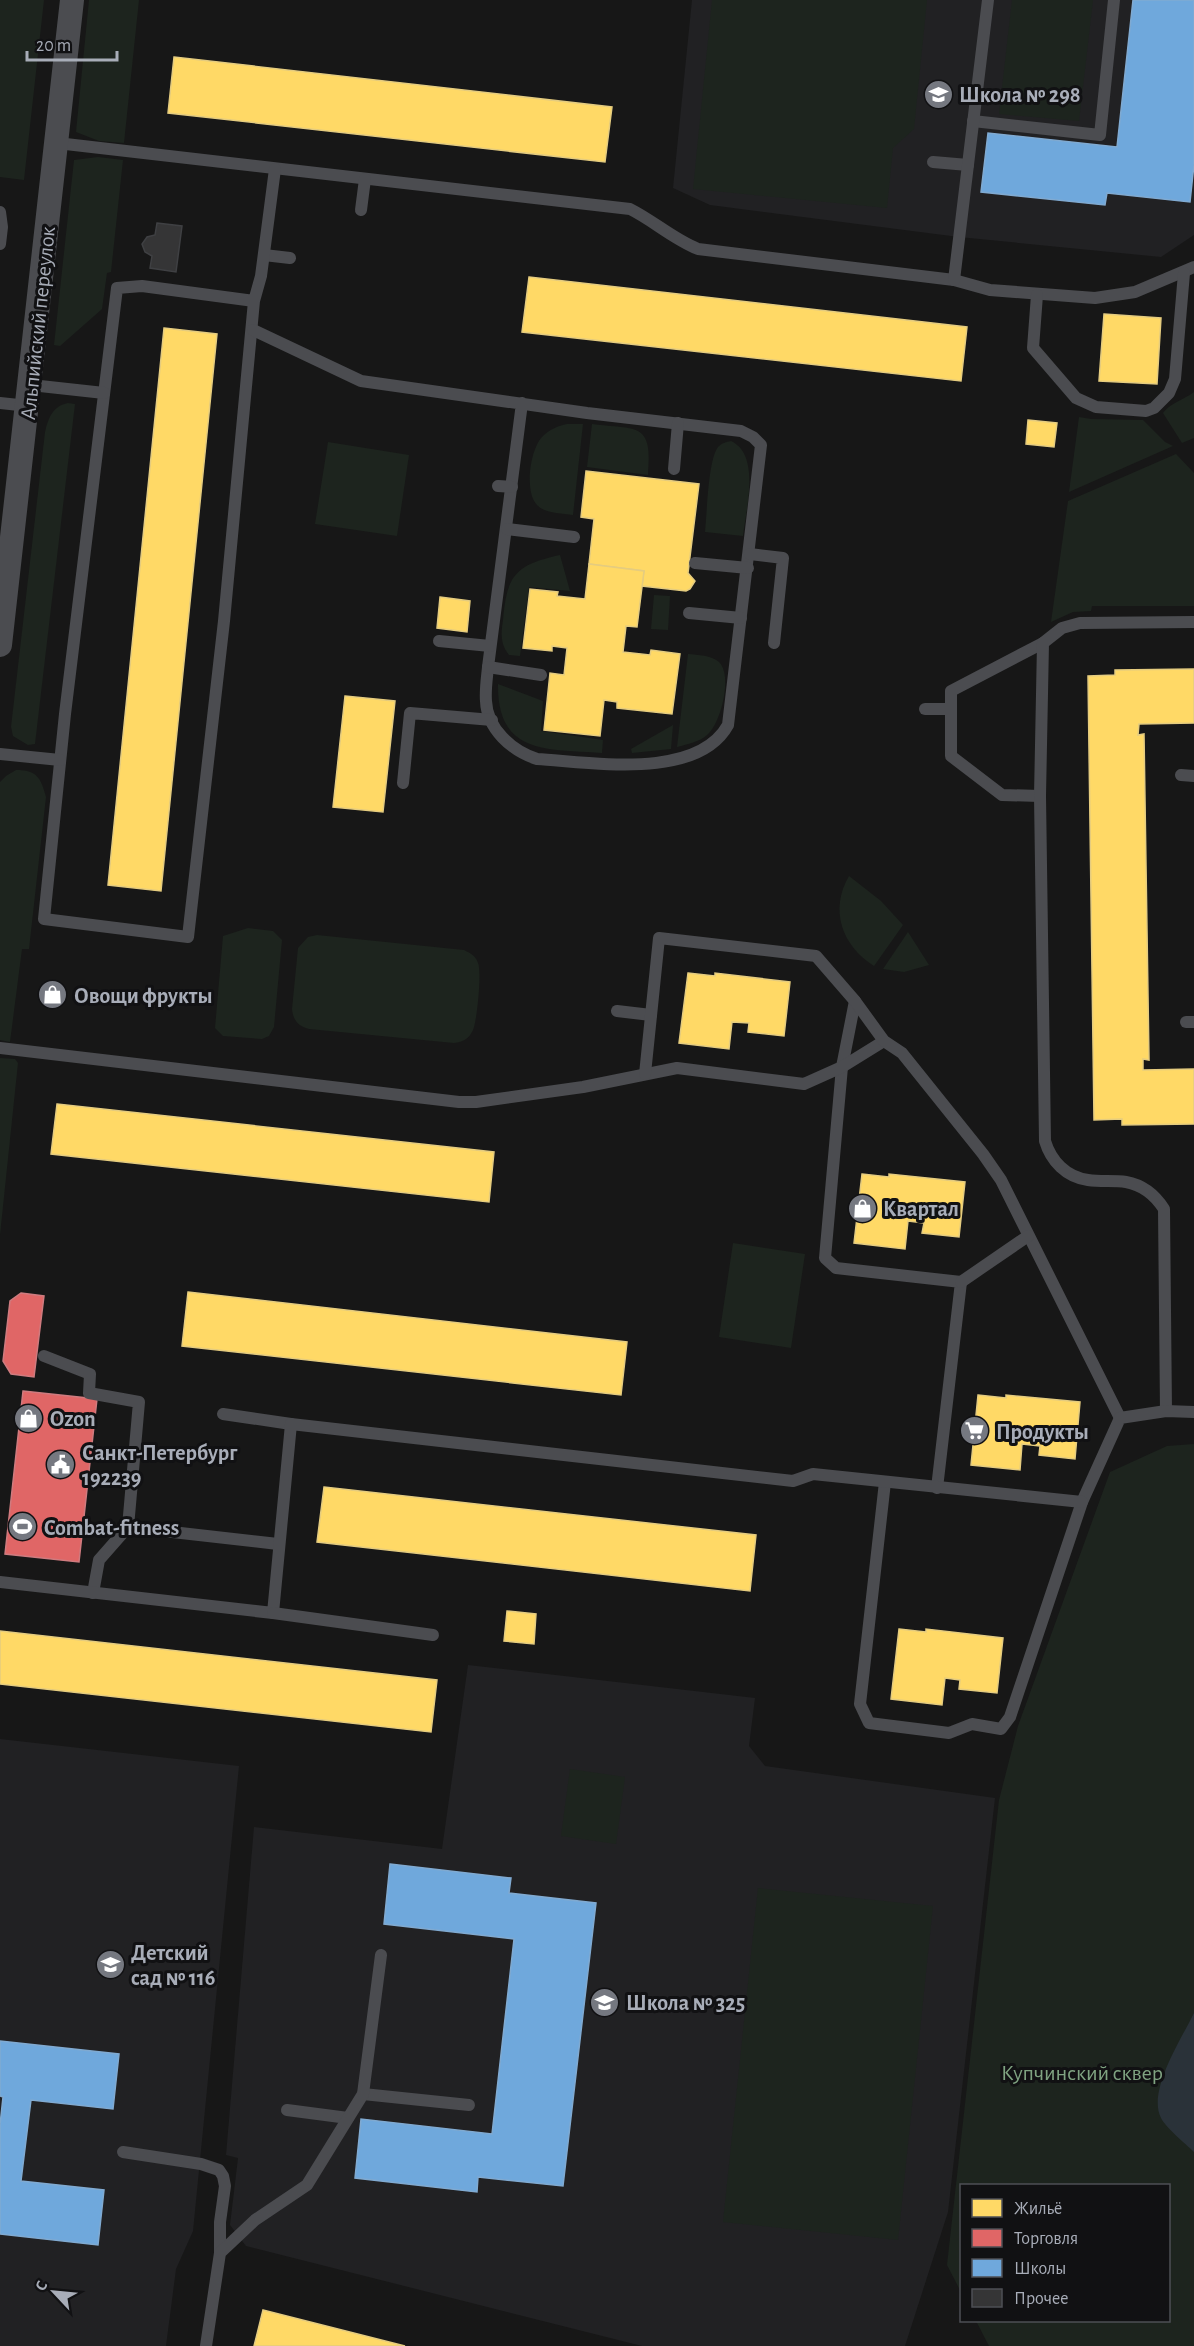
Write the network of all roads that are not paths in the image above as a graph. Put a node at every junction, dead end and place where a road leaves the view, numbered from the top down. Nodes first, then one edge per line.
1 (72, 0) edge
2 (987, 0) edge
3 (1114, 0) edge
4 (973, 122) junction
5 (57, 143) junction
6 (933, 162) dead end
7 (968, 165) junction
8 (275, 169) junction
9 (365, 179) junction
10 (361, 210) dead end
11 (0, 212) edge
12 (0, 244) edge
13 (264, 255) junction
14 (290, 258) dead end
15 (1189, 270) edge
16 (954, 280) junction
17 (1037, 295) junction
18 (254, 301) junction
19 (253, 330) junction
20 (104, 393) junction
21 (29, 396) junction
22 (0, 403) edge
23 (522, 403) junction
24 (678, 423) junction
25 (674, 469) dead end
26 (498, 486) dead end
27 (512, 488) junction
28 (507, 529) junction
29 (573, 537) dead end
30 (750, 554) junction
31 (695, 563) dead end
32 (748, 568) junction
33 (689, 613) dead end
34 (741, 618) junction
35 (1194, 622) edge
36 (439, 641) dead end
37 (774, 643) dead end
38 (1043, 643) junction
39 (0, 645) edge
40 (490, 646) junction
41 (488, 667) junction
42 (541, 675) dead end
43 (925, 709) dead end
44 (951, 709) junction
45 (492, 720) junction
46 (0, 754) edge
47 (60, 760) junction
48 (403, 783) dead end
49 (1040, 796) junction
50 (855, 1001) junction
51 (617, 1011) dead end
52 (651, 1015) junction
53 (884, 1041) junction
54 (0, 1048) edge
55 (842, 1066) junction
56 (645, 1074) junction
57 (1028, 1236) junction
58 (962, 1282) junction
59 (44, 1356) dead end
60 (1166, 1411) junction
61 (1194, 1412) edge
62 (223, 1414) dead end
63 (1120, 1418) junction
64 (291, 1424) junction
65 (885, 1482) junction
66 (937, 1488) junction
67 (1082, 1502) junction
68 (128, 1527) junction
69 (278, 1544) junction
70 (0, 1582) edge
71 (93, 1593) junction
72 (273, 1613) junction
73 (433, 1635) dead end
74 (381, 1954) dead end
75 (363, 2094) junction
76 (469, 2105) dead end
77 (287, 2110) dead end
78 (348, 2118) junction
79 (123, 2152) dead end
80 (220, 2253) junction
81 (206, 2346) edge

1 - 5 street, Альпийский переулок
2 - 4 lane
3 - 4 lane
4 - 7 lane
5 - 8 lane
5 - 21 street, Альпийский переулок
6 - 7 lane
7 - 16 lane
8 - 9 lane
8 - 13 lane
9 - 10 lane
9 - 16 lane
11 - 12 lane
13 - 14 lane
13 - 18 lane
15 - 17 lane
15 - 17 lane
16 - 17 lane
18 - 19 lane
18 - 20 lane
19 - 23 lane
19 - 47 lane
20 - 21 lane
20 - 47 lane
21 - 22 lane
21 - 39 street, Альпийский переулок
23 - 24 lane
23 - 27 lane
24 - 25 lane
24 - 30 lane
26 - 27 lane
27 - 28 lane
28 - 29 lane
28 - 40 lane
30 - 32 lane
30 - 37 lane
31 - 32 lane
32 - 34 lane
33 - 34 lane
34 - 45 lane
35 - 38 lane
36 - 40 lane
38 - 44 lane
38 - 49 lane
40 - 41 lane
41 - 42 lane
41 - 45 lane
43 - 44 lane
44 - 49 lane
45 - 48 lane
46 - 47 lane
49 - 60 lane
50 - 52 lane
50 - 53 lane
50 - 55 lane
51 - 52 lane
52 - 56 lane
53 - 55 lane
53 - 57 lane
54 - 56 lane
55 - 56 lane
55 - 58 lane
57 - 58 lane
57 - 63 lane
58 - 66 lane
59 - 68 lane
60 - 61 lane
60 - 63 lane
62 - 64 lane
63 - 67 lane
64 - 65 lane
64 - 69 lane
65 - 66 lane
65 - 67 lane
66 - 67 lane
68 - 69 lane
68 - 71 lane
69 - 72 lane
70 - 71 lane
71 - 72 lane
72 - 73 lane
74 - 75 lane
75 - 76 lane
75 - 78 lane
77 - 78 lane
78 - 80 lane
79 - 80 lane
80 - 81 lane

